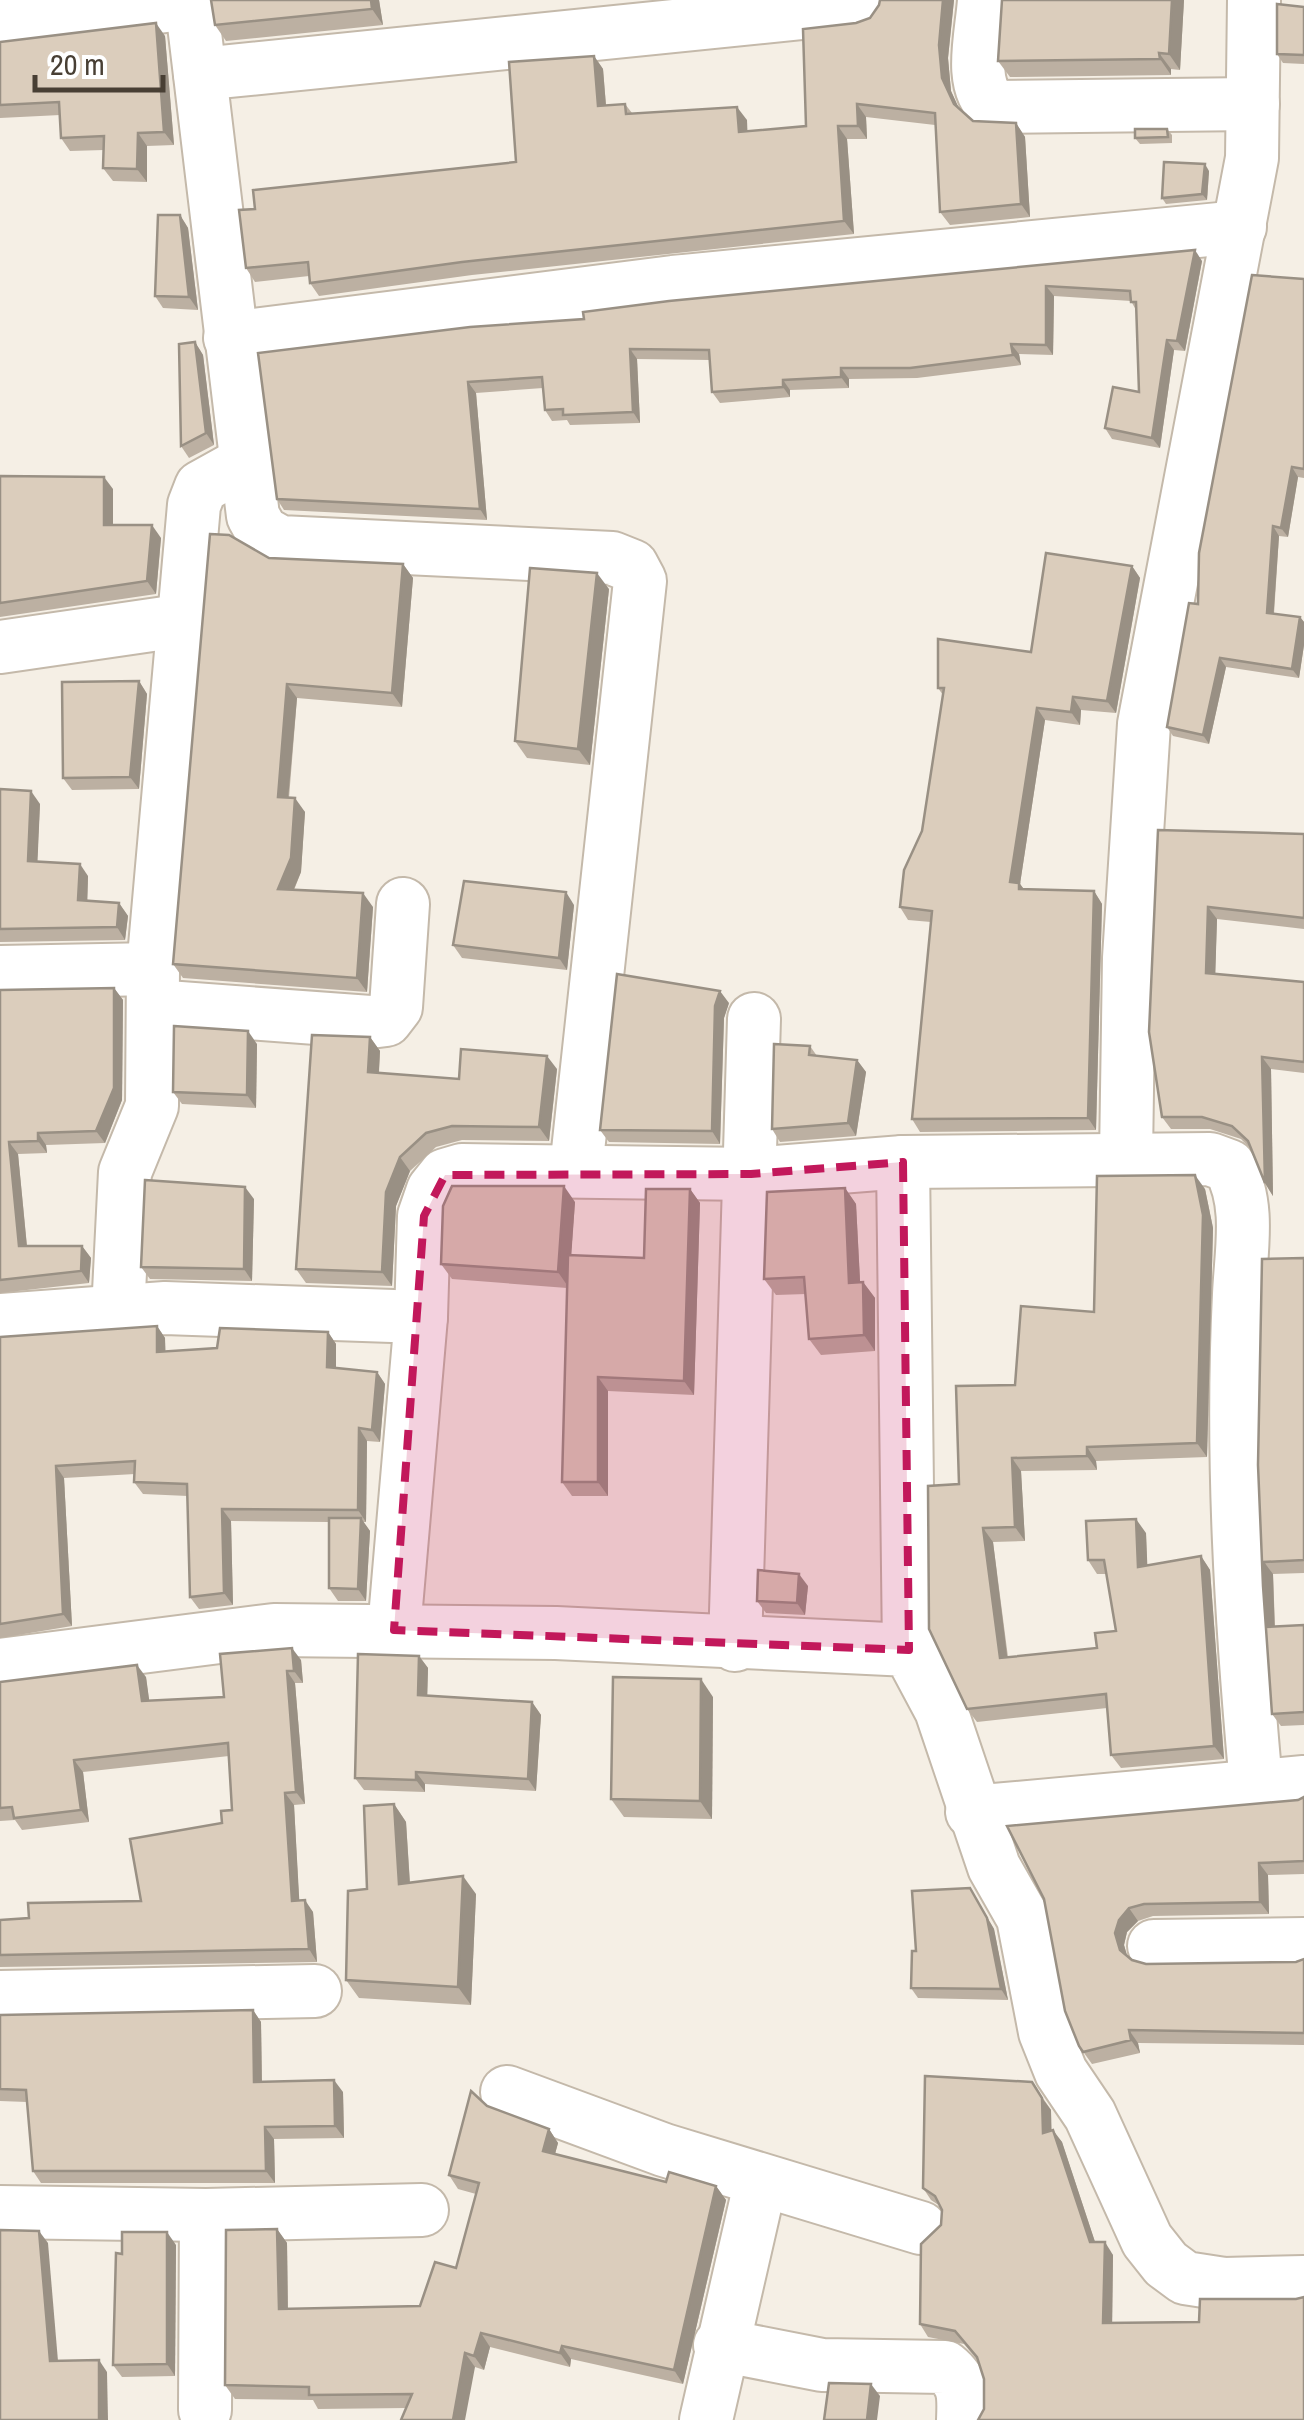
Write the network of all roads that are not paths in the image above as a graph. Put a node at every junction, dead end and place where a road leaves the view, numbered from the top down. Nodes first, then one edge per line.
1 (984, 0) edge
2 (1254, 0) edge
3 (191, 1) edge
4 (860, 7) dead end
5 (765, 8) edge
6 (0, 26) edge
7 (200, 74) junction
8 (1253, 104) junction
9 (1240, 227) junction
10 (230, 338) junction
11 (246, 462) junction
12 (186, 620) junction
13 (0, 647) edge
14 (404, 904) dead end
15 (0, 972) edge
16 (153, 987) junction
17 (754, 1019) dead end
18 (1126, 1157) junction
19 (903, 1162) junction
20 (576, 1169) junction
21 (752, 1174) junction
22 (118, 1312) junction
23 (421, 1317) junction
24 (0, 1320) edge
25 (394, 1630) junction
26 (735, 1645) junction
27 (909, 1650) junction
28 (0, 1665) edge
29 (1280, 1783) edge
30 (972, 1812) junction
31 (1304, 1944) edge
32 (1154, 1946) dead end
33 (315, 1991) dead end
34 (0, 1997) edge
35 (507, 2092) dead end
36 (761, 2180) junction
37 (422, 2210) dead end
38 (0, 2212) edge
39 (206, 2215) junction
40 (921, 2228) dead end
41 (1304, 2282) edge
42 (720, 2345) junction
43 (205, 2410) dead end
44 (706, 2420) edge
45 (963, 2420) edge

1 - 8 street
2 - 8 street
3 - 6 street
3 - 7 street
4 - 5 street
5 - 7 street
7 - 10 street
8 - 9 street
9 - 10 street
9 - 18 street
10 - 11 street
11 - 12 street
11 - 20 street
12 - 13 street
12 - 16 street
14 - 16 street
15 - 16 street
16 - 22 street
17 - 21 street
18 - 19 street
18 - 29 street
19 - 21 street
19 - 27 street
20 - 21 street
20 - 23 street
21 - 26 street
22 - 23 street
22 - 24 street
23 - 25 street
25 - 26 street
25 - 28 street
26 - 27 street
27 - 30 street
29 - 30 street
30 - 41 street
31 - 32 street
33 - 34 street
35 - 36 street
36 - 40 street
36 - 42 street
37 - 39 street
38 - 39 street
39 - 43 street
42 - 44 street
42 - 45 street

